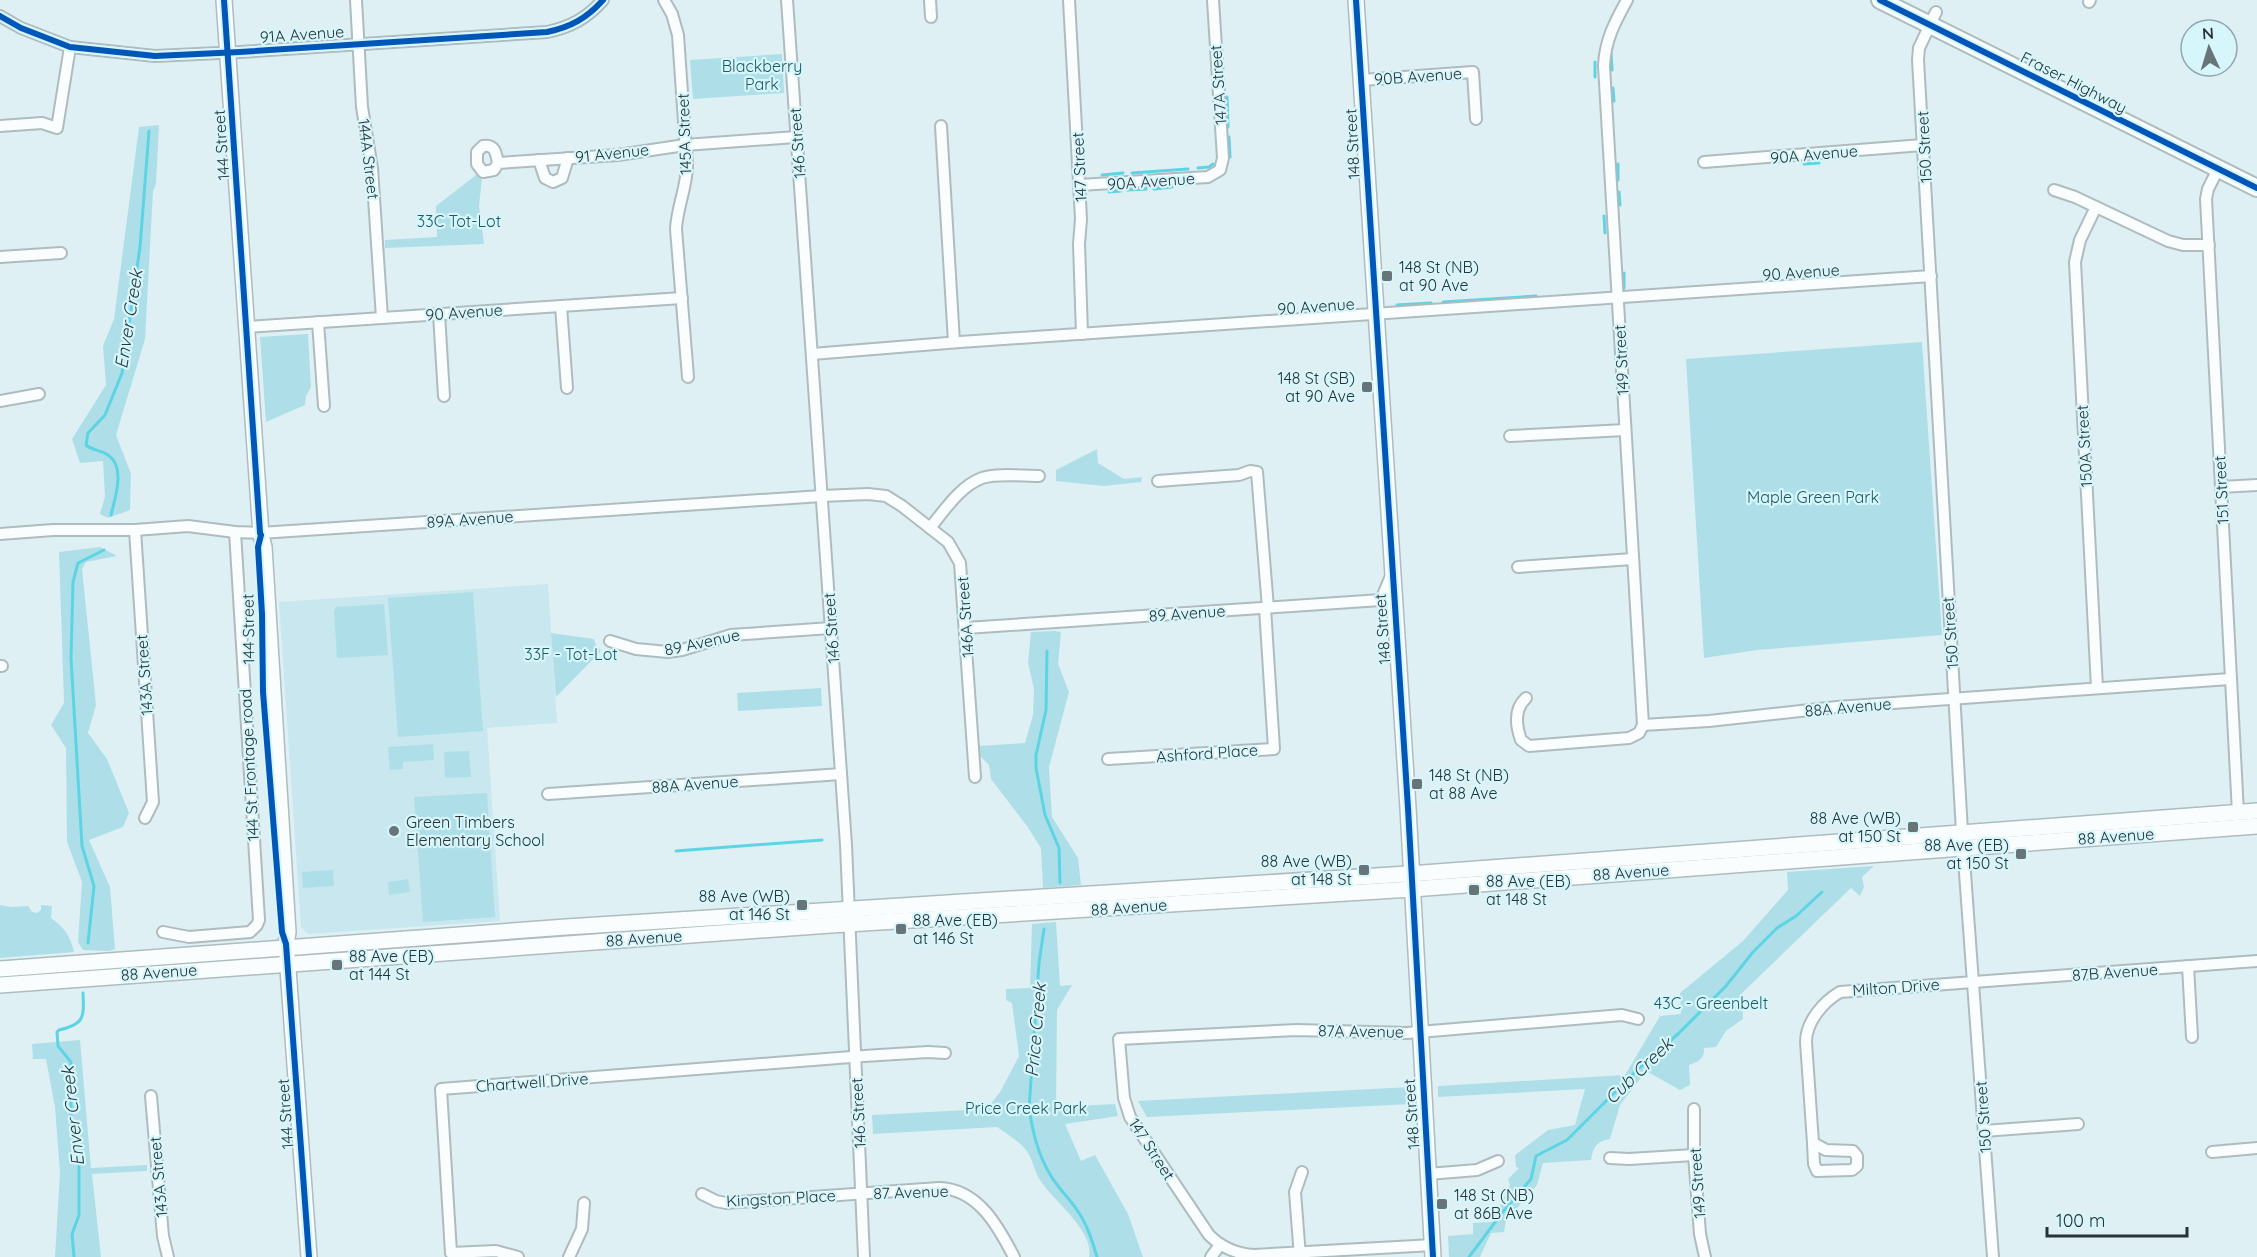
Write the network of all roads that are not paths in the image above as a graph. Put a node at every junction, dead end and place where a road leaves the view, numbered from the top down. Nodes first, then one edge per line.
1 (224, 0) edge
2 (356, 0) edge
3 (603, 0) edge
4 (664, 0) edge
5 (787, 0) edge
6 (930, 0) edge
7 (1069, 0) edge
8 (1213, 0) edge
9 (1356, 0) edge
10 (1627, 0) edge
11 (1880, 0) edge
12 (0, 16) edge
13 (931, 17) dead end
14 (1933, 18) junction
15 (359, 44) junction
16 (70, 47) junction
17 (228, 53) junction
18 (1362, 80) junction
19 (1476, 119) dead end
20 (0, 126) edge
21 (941, 126) dead end
22 (796, 137) junction
23 (685, 145) junction
24 (1923, 145) junction
25 (568, 158) junction
26 (539, 160) junction
27 (1704, 162) dead end
28 (498, 163) dead end
29 (2218, 169) junction
30 (1220, 170) joint
31 (1080, 185) junction
32 (2257, 188) edge
33 (2054, 189) dead end
34 (2097, 207) junction
35 (2209, 245) junction
36 (61, 253) dead end
37 (0, 257) edge
38 (1931, 276) junction
39 (682, 298) junction
40 (1617, 298) junction
41 (561, 306) junction
42 (440, 314) junction
43 (1376, 315) junction
44 (382, 318) junction
45 (318, 322) junction
46 (246, 327) junction
47 (1082, 334) junction
48 (954, 342) junction
49 (812, 354) junction
50 (688, 376) dead end
51 (567, 387) dead end
52 (39, 394) dead end
53 (444, 396) dead end
54 (0, 401) edge
55 (324, 406) dead end
56 (1625, 430) junction
57 (1510, 436) dead end
58 (1039, 476) dead end
59 (1158, 481) dead end
60 (2257, 485) edge
61 (2221, 487) junction
62 (822, 496) junction
63 (930, 528) junction
64 (135, 530) junction
65 (236, 532) junction
66 (0, 534) edge
67 (260, 534) junction
68 (1633, 559) junction
69 (1518, 567) dead end
70 (1392, 576) junction
71 (1266, 608) junction
72 (831, 628) junction
73 (966, 628) junction
74 (610, 640) dead end
75 (2230, 679) junction
76 (2097, 688) junction
77 (1526, 698) dead end
78 (1954, 698) junction
79 (1643, 725) junction
80 (1108, 759) dead end
81 (841, 774) junction
82 (975, 777) dead end
83 (548, 794) dead end
84 (2257, 811) edge
85 (2238, 813) junction
86 (145, 818) dead end
87 (2257, 826) edge
88 (1963, 840) junction
89 (1412, 881) junction
90 (849, 916) junction
91 (163, 932) dead end
92 (286, 952) junction
93 (2257, 961) edge
94 (2188, 966) junction
95 (0, 969) edge
96 (1973, 982) junction
97 (0, 985) edge
98 (1638, 1019) dead end
99 (1419, 1031) junction
100 (2192, 1037) dead end
101 (1119, 1040) joint
102 (945, 1053) dead end
103 (855, 1057) junction
104 (151, 1096) dead end
105 (1694, 1109) dead end
106 (2078, 1124) dead end
107 (1984, 1131) junction
108 (1813, 1143) dead end
109 (2257, 1148) edge
110 (2212, 1152) dead end
111 (1694, 1155) junction
112 (1610, 1158) dead end
113 (1498, 1161) dead end
114 (1302, 1172) dead end
115 (1428, 1174) junction
116 (702, 1194) dead end
117 (861, 1194) junction
118 (584, 1203) dead end
119 (1220, 1245) junction
120 (1433, 1251) edge
121 (1300, 1255) edge
122 (168, 1257) edge
123 (309, 1257) edge
124 (518, 1257) edge
125 (569, 1257) edge
126 (864, 1257) edge
127 (1014, 1257) edge
128 (1211, 1257) edge
129 (1705, 1257) edge
130 (1993, 1257) edge

1 - 17 main road, 144 Street
2 - 15 street, 144A Street
3 - 15 street, 91A Avenue
4 - 23 street, 145A Street
5 - 22 street, 146 Street
6 - 13 street
7 - 31 street, 147 Street
8 - 30 street, 147A Street
9 - 18 main road, 148 Street
10 - 40 street, 149 Street
11 - 14 main road, Fraser Highway
12 - 16 street, 91A Avenue
14 - 24 street, 150 Street
14 - 29 main road, Fraser Highway
15 - 17 street, 91A Avenue
15 - 44 street, 144A Street
16 - 17 street, 91A Avenue
16 - 20 street
17 - 46 main road, 144 Street
18 - 19 street, 90B Avenue
18 - 43 main road, 148 Street
21 - 48 street
22 - 23 street, 91 Avenue
22 - 49 street, 146 Street
23 - 25 street, 91 Avenue
23 - 39 street, 145A Street
24 - 27 street, 90A Avenue
24 - 38 street, 150 Street
25 - 26 street, 91 Avenue
25 - 26 street
26 - 28 street, 91 Avenue
29 - 32 main road, Fraser Highway
29 - 35 street, 151 Street
30 - 31 street, 90A Avenue
31 - 47 street, 147 Street
33 - 34 street
34 - 35 street
34 - 76 street, 150A Street
35 - 61 street, 151 Street
36 - 37 street
38 - 40 street, 90 Avenue
38 - 78 street, 150 Street
39 - 41 street, 90 Avenue
39 - 50 street, 145A Street
40 - 43 street, 90 Avenue
40 - 56 street, 149 Street
41 - 42 street, 90 Avenue
41 - 51 street
42 - 44 street, 90 Avenue
42 - 53 street
43 - 47 street, 90 Avenue
43 - 70 main road, 148 Street
44 - 45 street, 90 Avenue
45 - 46 street, 90 Avenue
45 - 55 street
46 - 67 main road, 144 Street
47 - 48 street, 90 Avenue
48 - 49 street, 90 Avenue
49 - 62 street, 146 Street
52 - 54 street
56 - 57 street
56 - 68 street, 149 Street
58 - 63 street
59 - 71 street
60 - 61 street
61 - 75 street, 151 Street
62 - 63 street, 89A Avenue
62 - 67 street, 89A Avenue
62 - 72 street, 146 Street
63 - 73 street, 146A Street
64 - 65 street, 89A Avenue
64 - 66 street, 89A Avenue
64 - 86 street, 143A Street
65 - 67 street, 89A Avenue
65 - 91 street, 144 St Frontage road
67 - 92 main road, 144 Street
68 - 69 street
68 - 79 street, 149 Street
70 - 71 street, 89 Avenue
70 - 89 main road, 148 Street
71 - 73 street, 89 Avenue
71 - 80 street, Ashford Place
72 - 74 street, 89 Avenue
72 - 81 street, 146 Street
73 - 82 street, 146A Street
75 - 76 street, 88A Avenue
75 - 85 street, 151 Street
76 - 78 street, 88A Avenue
77 - 79 street, 88A Avenue
78 - 79 street, 88A Avenue
78 - 88 street, 150 Street
81 - 83 street, 88A Avenue
81 - 90 street, 146 Street
84 - 85 main road, 88 Avenue
85 - 88 main road, 88 Avenue
87 - 88 main road, 88 Avenue
88 - 89 main road, 88 Avenue
88 - 96 street, 150 Street
89 - 90 main road, 88 Avenue
89 - 99 main road, 148 Street
90 - 92 main road, 88 Avenue
90 - 103 street, 146 Street
92 - 95 main road, 88 Avenue
92 - 97 main road, 88 Avenue
92 - 123 main road, 144 Street
93 - 94 street, 87B Avenue
94 - 96 street, 87B Avenue
94 - 100 street
96 - 107 street, 150 Street
96 - 108 street, Milton Drive
98 - 99 street, 87A Avenue
99 - 101 street, 87A Avenue
99 - 115 main road, 148 Street
101 - 119 street, 147 Street
102 - 103 street
103 - 117 street, 146 Street
103 - 124 street, Chartwell Drive
104 - 122 street, 143A Street
105 - 111 street, 149 Street
106 - 107 street
107 - 130 street, 150 Street
109 - 110 street
111 - 112 street
111 - 129 street, 149 Street
113 - 115 street
114 - 121 street
115 - 120 main road, 148 Street
116 - 117 street, Kingston Place
117 - 126 street, 146 Street
117 - 127 street, 87 Avenue
118 - 125 street
119 - 121 street
119 - 128 street
120 - 121 street

